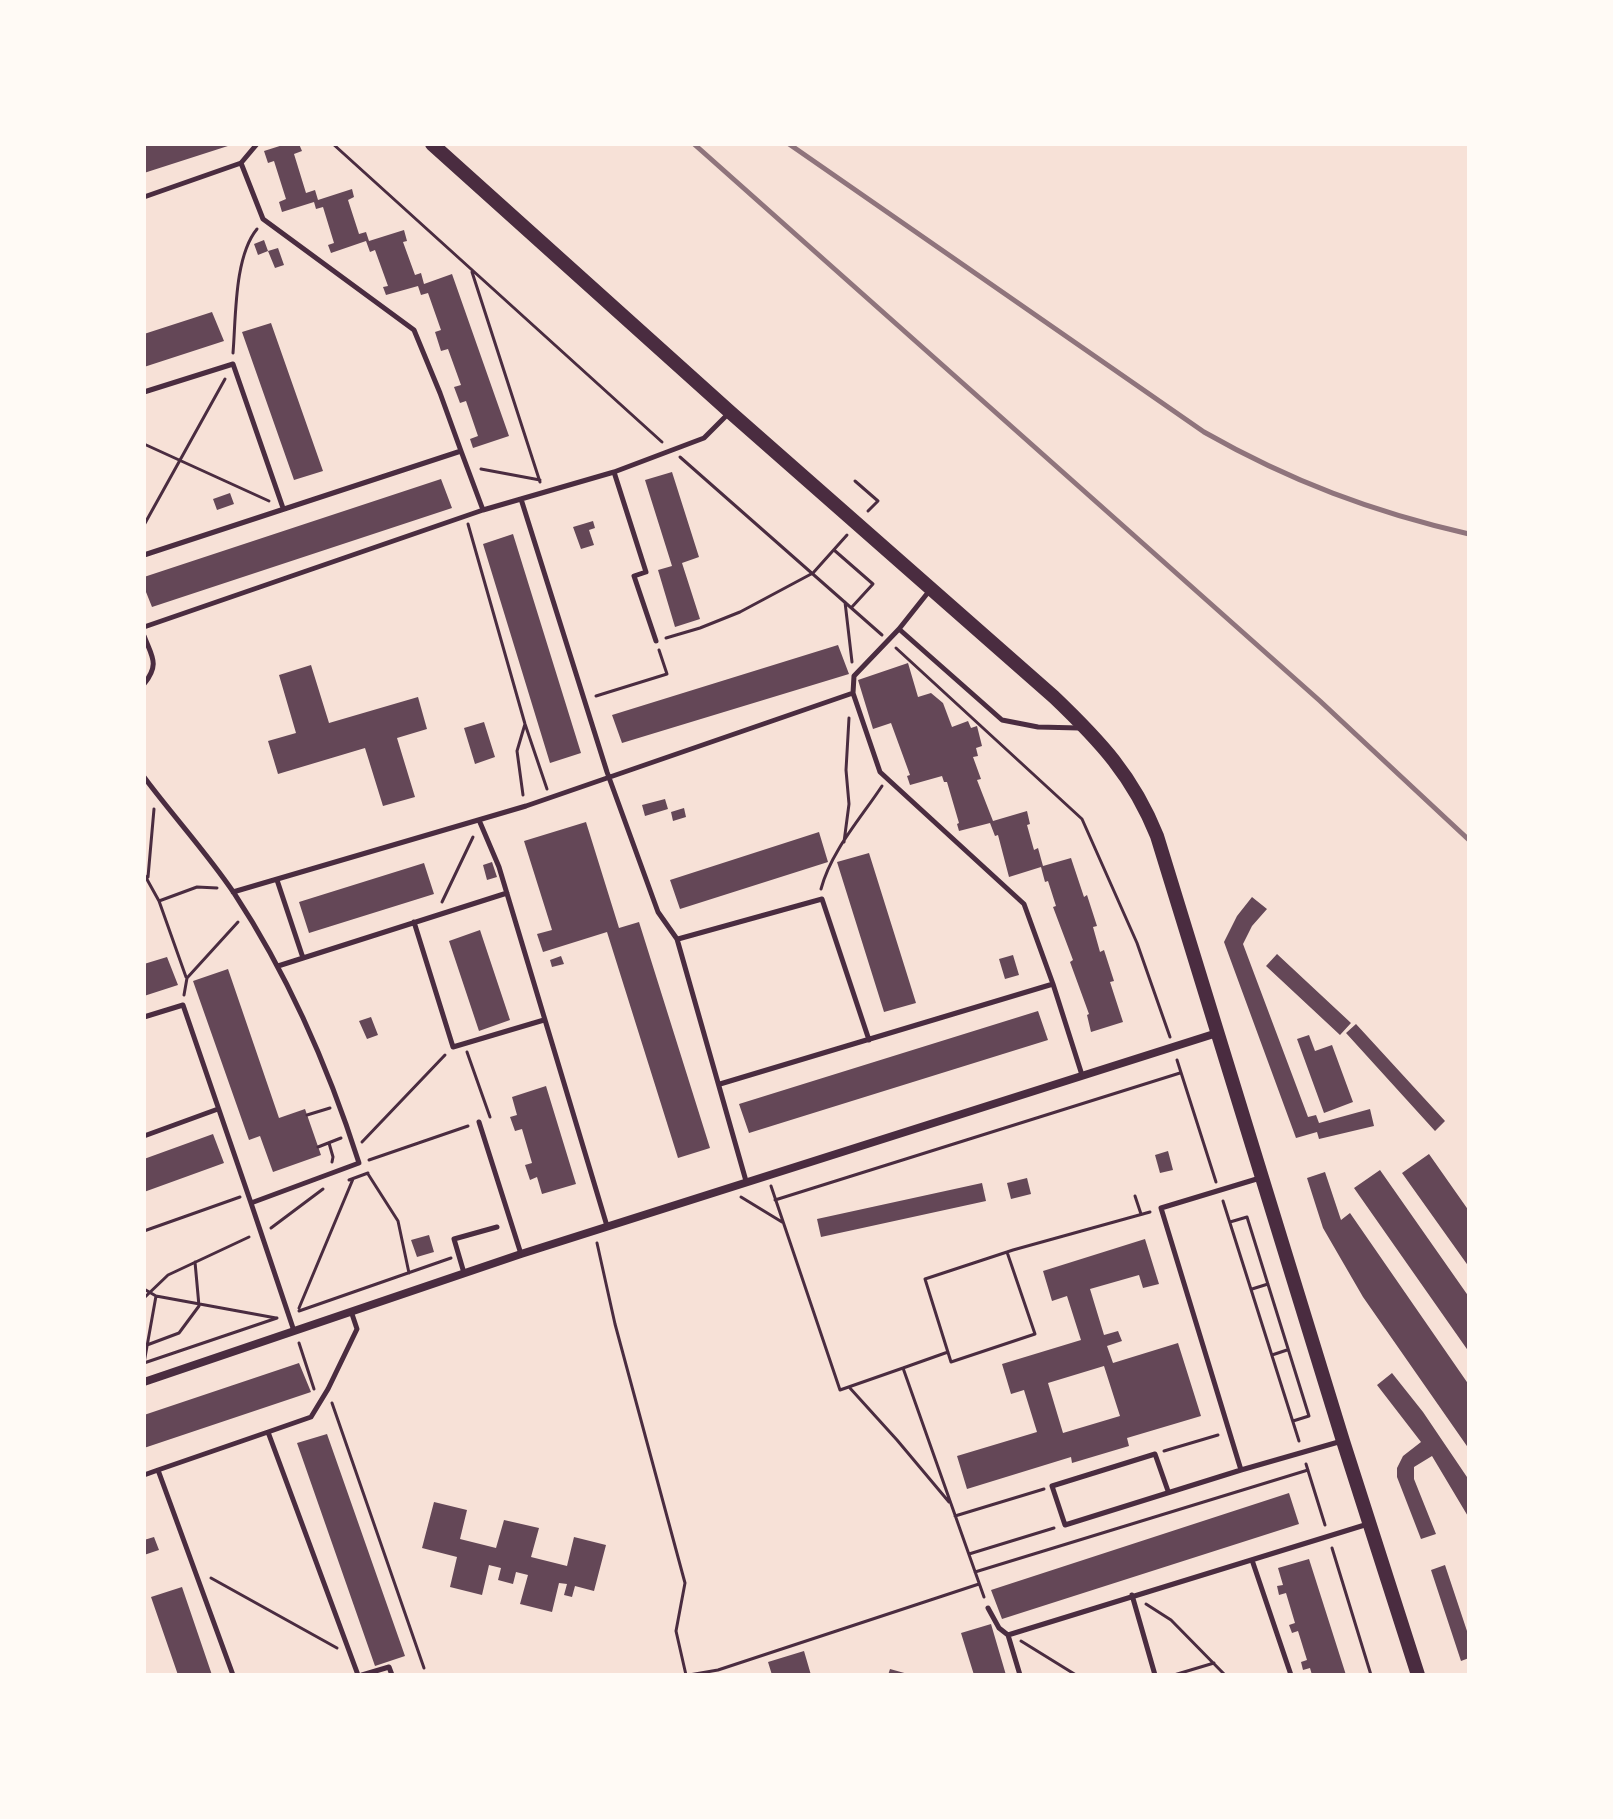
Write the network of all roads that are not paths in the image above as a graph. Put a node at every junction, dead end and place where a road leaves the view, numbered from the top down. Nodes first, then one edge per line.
1 (257, 144) edge
2 (432, 144) edge
3 (241, 163) junction
4 (144, 197) edge
5 (144, 392) edge
6 (730, 412) junction
7 (461, 451) junction
8 (614, 472) junction
9 (521, 499) junction
10 (283, 508) junction
11 (483, 510) junction
12 (144, 555) edge
13 (931, 589) junction
14 (144, 627) edge
15 (899, 629) junction
16 (144, 636) edge
17 (656, 641) road end
18 (144, 684) edge
19 (853, 693) junction
20 (1087, 728) junction
21 (608, 776) junction
22 (144, 777) edge
23 (479, 822) junction
24 (277, 880) junction
25 (233, 892) junction
26 (507, 893) junction
27 (414, 922) junction
28 (677, 939) junction
29 (303, 958) junction
30 (278, 966) junction
31 (1053, 984) junction
32 (144, 1017) edge
33 (544, 1020) junction
34 (1217, 1033) junction
35 (869, 1040) junction
36 (1082, 1075) junction
37 (720, 1084) junction
38 (218, 1109) junction
39 (479, 1122) road end
40 (144, 1136) edge
41 (1262, 1178) junction
42 (747, 1182) junction
43 (251, 1203) junction
44 (607, 1226) junction
45 (497, 1227) dead end
46 (521, 1254) junction
47 (464, 1273) junction
48 (351, 1311) junction
49 (294, 1331) junction
50 (144, 1382) edge
51 (268, 1432) junction
52 (1343, 1441) junction
53 (158, 1470) junction
54 (1241, 1470) junction
55 (144, 1475) edge
56 (1168, 1491) junction
57 (1369, 1523) junction
58 (1252, 1560) junction
59 (1132, 1595) junction
60 (988, 1608) road end
61 (1008, 1635) junction
62 (233, 1675) edge
63 (360, 1675) edge
64 (392, 1675) edge
65 (1020, 1675) edge
66 (1155, 1675) edge
67 (1291, 1675) edge
68 (1418, 1675) edge

1 - 3 lane
2 - 6 main road
3 - 4 lane
3 - 7 lane
5 - 10 lane
6 - 8 lane
6 - 13 main road
7 - 10 lane
7 - 11 lane
8 - 9 lane
8 - 17 lane
9 - 11 lane
9 - 21 lane
10 - 12 lane
11 - 14 lane
13 - 15 lane
13 - 20 main road
15 - 19 lane
15 - 20 lane
16 - 18 lane
19 - 21 lane
19 - 31 lane
20 - 34 main road
21 - 23 lane
21 - 28 lane
22 - 25 lane
23 - 24 lane
23 - 26 lane
24 - 25 lane
24 - 29 lane
25 - 30 lane
26 - 27 lane
26 - 33 lane
27 - 29 lane
27 - 33 lane
28 - 35 lane
28 - 37 lane
29 - 30 lane
30 - 43 lane
31 - 35 lane
31 - 36 lane
32 - 38 lane
33 - 44 lane
34 - 36 street
34 - 41 main road
35 - 37 lane
36 - 42 street
37 - 42 lane
38 - 40 lane
38 - 43 lane
39 - 46 lane
41 - 52 main road
41 - 54 lane
42 - 44 street
43 - 49 lane
44 - 46 street
45 - 47 lane
46 - 47 street
47 - 48 street
48 - 49 street
48 - 51 lane
49 - 50 street
51 - 53 lane
51 - 63 lane
52 - 54 lane
52 - 57 main road
53 - 55 lane
53 - 62 lane
54 - 56 lane
56 - 56 lane
57 - 58 lane
57 - 68 main road
58 - 59 lane
58 - 67 lane
59 - 61 lane
59 - 66 lane
60 - 61 lane
61 - 65 lane
63 - 64 lane

